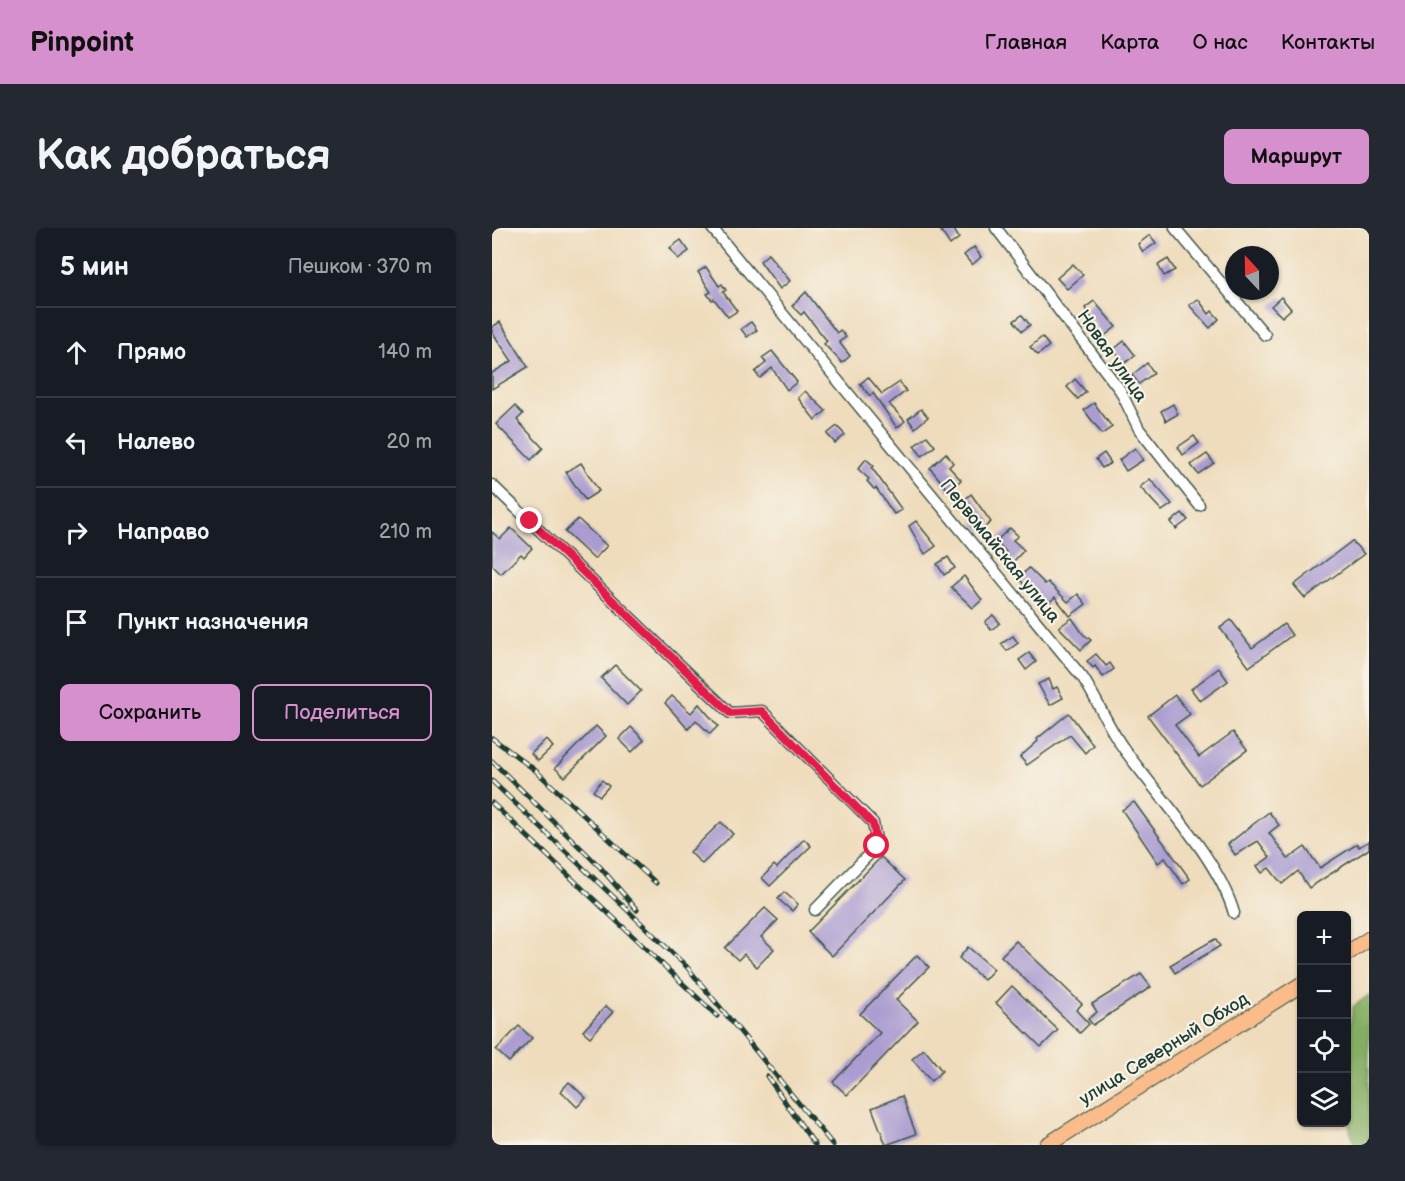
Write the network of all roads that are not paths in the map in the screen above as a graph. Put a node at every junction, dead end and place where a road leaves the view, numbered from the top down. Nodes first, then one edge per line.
1 (712, 228) edge
2 (996, 228) edge
3 (1175, 228) edge
4 (1265, 335) dead end
5 (492, 485) edge
6 (1199, 505) dead end
7 (815, 910) dead end
8 (1234, 913) dead end
9 (1369, 939) edge
10 (1351, 951) edge
11 (1297, 987) edge
12 (1047, 1145) edge

1 - 8 street, Первомайская улица
2 - 6 street, Новая улица
3 - 4 street
5 - 7 street
9 - 10 highway
11 - 12 highway, улица Северный Обход

